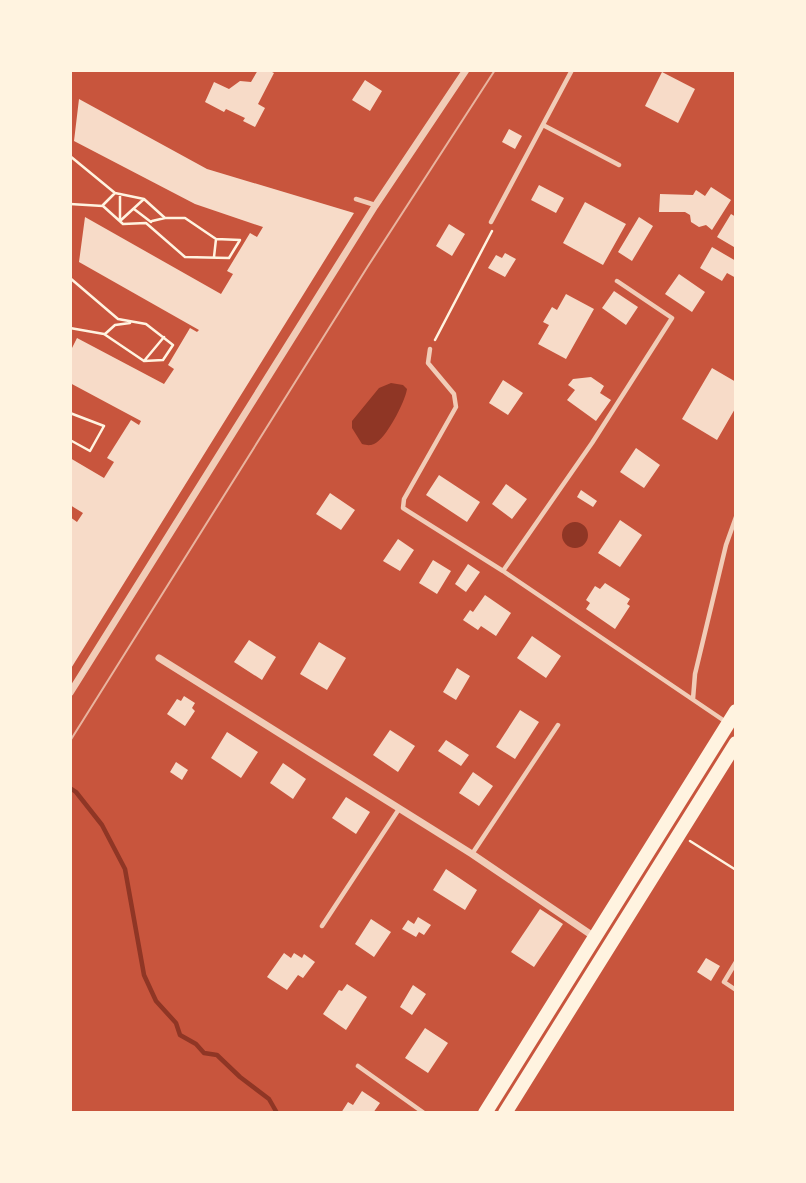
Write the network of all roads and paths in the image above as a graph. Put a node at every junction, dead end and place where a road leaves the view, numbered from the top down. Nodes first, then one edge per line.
1 (466, 70) edge
2 (572, 70) edge
3 (543, 125) junction
4 (70, 156) edge
5 (619, 165) dead end
6 (115, 192) junction
7 (120, 194) junction
8 (145, 199) junction
9 (356, 199) dead end
10 (70, 204) edge
11 (103, 205) junction
12 (375, 205) junction
13 (134, 209) junction
14 (165, 218) junction
15 (120, 221) junction
16 (151, 222) junction
17 (491, 222) joint
18 (146, 223) junction
19 (216, 239) junction
20 (213, 257) junction
21 (70, 278) edge
22 (617, 281) dead end
23 (133, 323) junction
24 (70, 328) edge
25 (104, 334) junction
26 (164, 337) junction
27 (430, 349) joint
28 (144, 361) junction
29 (70, 413) edge
30 (70, 440) edge
31 (736, 517) edge
32 (503, 571) junction
33 (159, 658) dead end
34 (70, 693) edge
35 (693, 700) junction
36 (732, 718) edge
37 (558, 725) dead end
38 (735, 747) edge
39 (399, 809) junction
40 (690, 841) dead end
41 (472, 854) junction
42 (736, 870) edge
43 (322, 926) dead end
44 (597, 938) junction
45 (736, 962) edge
46 (736, 990) edge
47 (358, 1066) dead end
48 (424, 1113) edge
49 (485, 1113) edge
50 (505, 1113) edge

1 - 12 street
2 - 3 lane
3 - 5 lane
3 - 17 lane
4 - 6 path
6 - 7 path
6 - 11 path
7 - 8 path
7 - 15 path
8 - 13 path
8 - 14 path
9 - 12 lane
10 - 11 path
11 - 15 path
12 - 34 street
13 - 15 path
13 - 16 path
14 - 16 path
14 - 19 path
15 - 18 path
16 - 18 path
17 - 27 path
18 - 20 path
19 - 20 path
19 - 20 path
21 - 23 path
22 - 32 lane
23 - 25 path
23 - 26 path
24 - 25 path
25 - 28 path
26 - 28 path
26 - 28 path
27 - 32 lane
29 - 30 path
31 - 35 lane
32 - 35 lane
33 - 39 street
35 - 36 lane
36 - 44 main road
37 - 41 lane
38 - 50 main road
39 - 41 street
39 - 43 lane
40 - 42 path
41 - 44 street
44 - 49 main road
45 - 46 lane
47 - 48 lane

